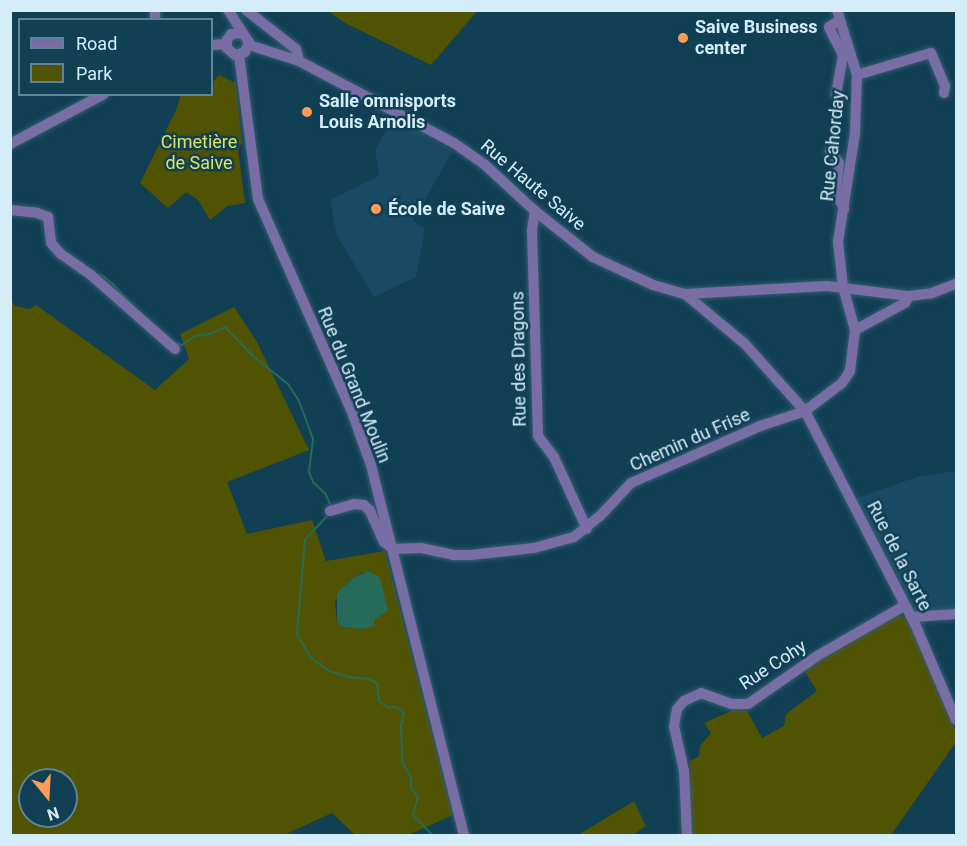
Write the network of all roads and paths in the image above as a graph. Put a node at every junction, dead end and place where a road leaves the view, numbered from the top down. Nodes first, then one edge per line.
1 (246, 10) edge
2 (229, 12) edge
3 (838, 15) edge
4 (233, 37) junction
5 (213, 45) edge
6 (249, 45) junction
7 (238, 55) junction
8 (299, 61) junction
9 (857, 75) junction
10 (944, 93) dead end
11 (836, 95) dead end
12 (100, 96) edge
13 (10, 144) edge
14 (830, 151) dead end
15 (844, 209) junction
16 (10, 210) edge
17 (535, 211) junction
18 (957, 284) edge
19 (843, 287) junction
20 (685, 294) junction
21 (909, 296) junction
22 (855, 330) junction
23 (175, 350) dead end
24 (805, 411) junction
25 (332, 510) dead end
26 (587, 529) junction
27 (393, 549) junction
28 (904, 606) junction
29 (957, 614) edge
30 (912, 617) junction
31 (957, 720) edge
32 (464, 836) edge
33 (687, 836) edge

1 - 8 street
2 - 4 street
3 - 9 street, Rue Cahorday
3 - 11 street
4 - 5 street
4 - 6 street
4 - 7 street
6 - 7 street
6 - 8 street, Rue Haute Saive
7 - 27 street, Rue du Grand Moulin
8 - 17 street, Rue Haute Saive
9 - 10 street
9 - 15 street, Rue Cahorday
12 - 13 street
14 - 15 street
15 - 19 street, Rue Cahorday
16 - 23 street
17 - 20 street, Rue Haute Saive
17 - 26 street, Rue des Dragons
18 - 21 street, Rue Haute Saive
19 - 20 street, Rue Haute Saive
19 - 21 street, Rue Haute Saive
19 - 22 street
20 - 24 street, Rue Haute Saive
21 - 22 street, Rue Haute Saive
22 - 24 street
24 - 26 street, Chemin du Frise
24 - 28 street, Rue de la Sarte
25 - 27 street
26 - 27 street, Chemin du Frise
27 - 32 street, Rue du Grand Moulin
28 - 30 street, Rue de la Sarte
28 - 33 street, Rue Cohy
29 - 30 street
30 - 31 street, Rue de la Sarte

